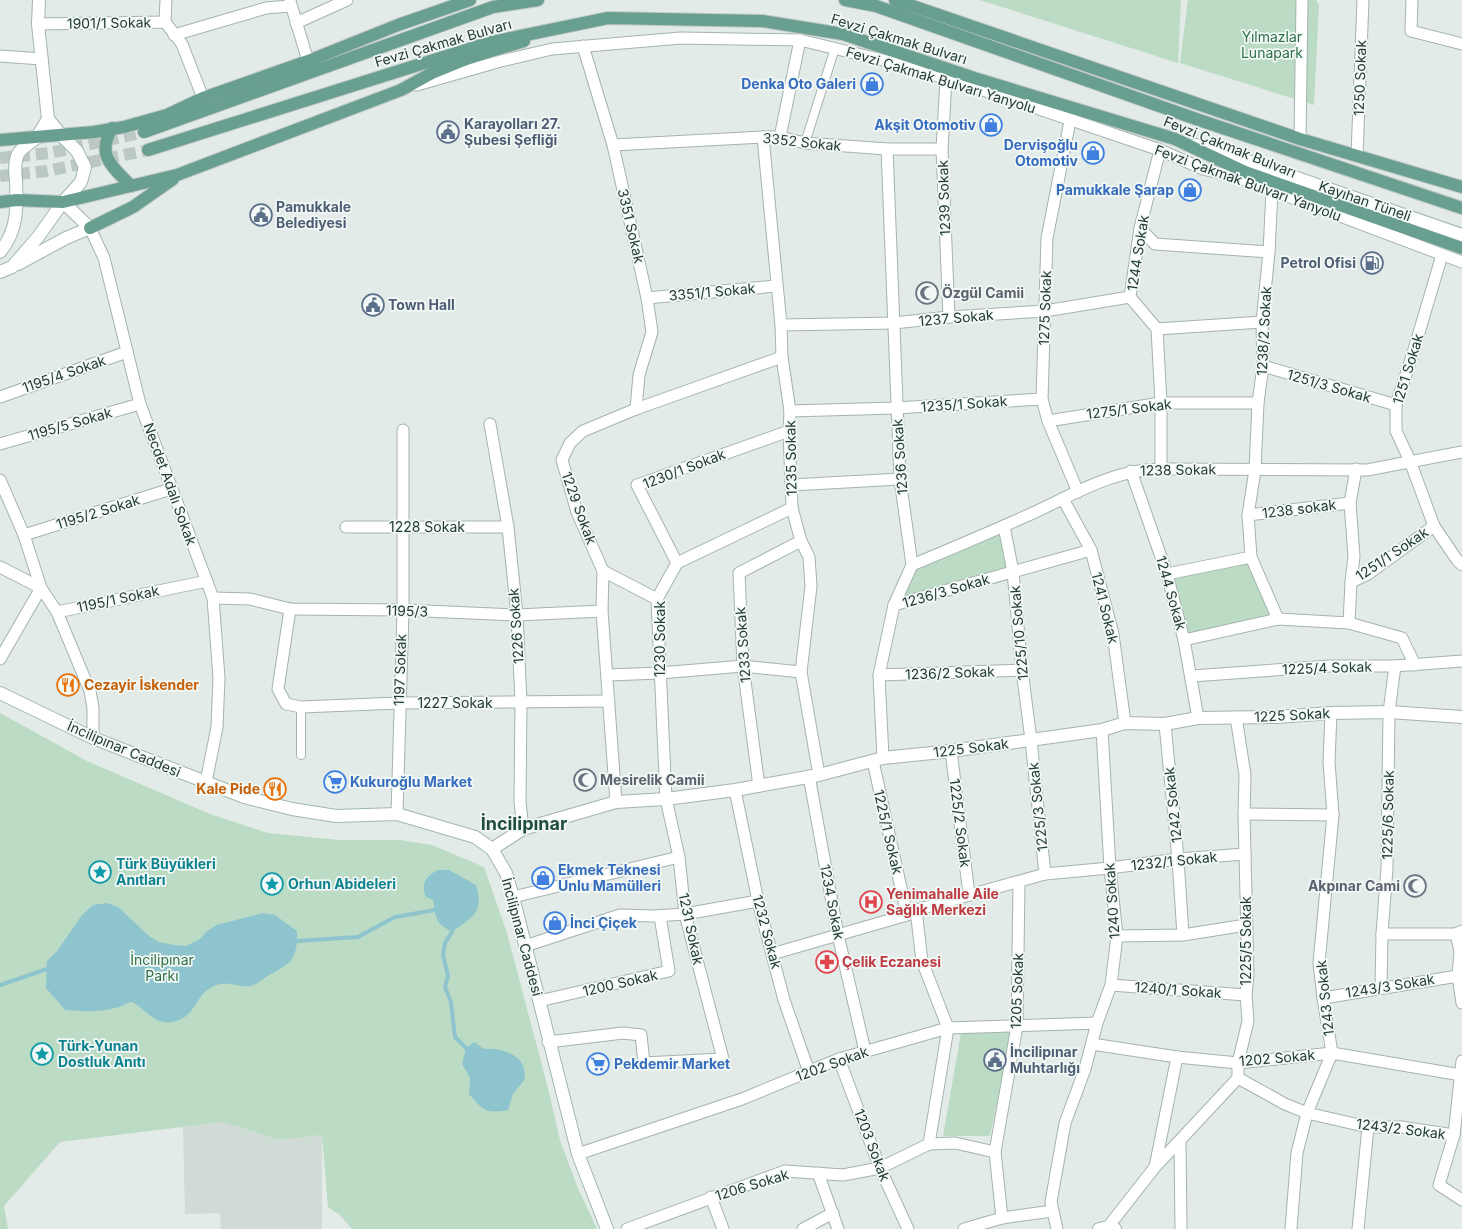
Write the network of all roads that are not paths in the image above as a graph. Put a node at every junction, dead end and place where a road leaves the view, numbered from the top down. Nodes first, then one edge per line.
1 (39, 0) edge
2 (166, 0) edge
3 (347, 0) edge
4 (470, 0) edge
5 (538, 0) edge
6 (845, 0) edge
7 (895, 0) edge
8 (1302, 0) edge
9 (1363, 0) edge
10 (1412, 0) edge
11 (458, 2) edge
12 (290, 3) edge
13 (877, 3) edge
14 (164, 22) junction
15 (296, 23) junction
16 (38, 24) junction
17 (549, 30) junction
18 (174, 35) junction
19 (800, 40) junction
20 (1462, 44) edge
21 (583, 46) junction
22 (835, 48) junction
23 (0, 56) edge
24 (42, 59) junction
25 (308, 61) junction
26 (946, 79) junction
27 (401, 90) junction
28 (203, 98) junction
29 (48, 119) junction
30 (1070, 121) junction
31 (112, 128) junction
32 (144, 132) tunnel mouth
33 (61, 135) junction
34 (763, 136) junction
35 (37, 137) junction
36 (780, 137) junction
37 (1175, 139) junction
38 (1300, 139) junction
39 (0, 140) edge
40 (805, 143) junction
41 (613, 145) junction
42 (887, 149) junction
43 (942, 149) junction
44 (148, 150) tunnel mouth
45 (1160, 150) junction
46 (1357, 155) junction
47 (177, 175) junction
48 (131, 186) junction
49 (1462, 187) edge
50 (1272, 191) junction
51 (17, 200) junction
52 (0, 202) edge
53 (63, 202) junction
54 (1462, 208) edge
55 (90, 228) junction
56 (1140, 228) junction
57 (1462, 235) edge
58 (1462, 248) edge
59 (0, 252) edge
60 (1269, 252) junction
61 (1442, 255) junction
62 (1462, 262) edge
63 (12, 267) junction
64 (0, 272) edge
65 (776, 286) junction
66 (1130, 297) junction
67 (647, 298) junction
68 (1045, 311) junction
69 (949, 317) junction
70 (1262, 322) junction
71 (894, 323) junction
72 (781, 325) junction
73 (1157, 330) junction
74 (127, 352) junction
75 (782, 357) junction
76 (1263, 366) junction
77 (0, 396) edge
78 (1042, 399) junction
79 (1161, 403) junction
80 (1258, 403) junction
81 (140, 404) junction
82 (1396, 405) junction
83 (896, 408) junction
84 (636, 409) junction
85 (790, 411) junction
86 (1048, 421) junction
87 (490, 424) dead end
88 (403, 430) dead end
89 (789, 431) junction
90 (0, 444) edge
91 (1462, 452) edge
92 (1410, 461) junction
93 (1161, 469) junction
94 (1356, 469) junction
95 (1255, 470) junction
96 (1131, 471) junction
97 (900, 478) junction
98 (0, 480) edge
99 (792, 485) junction
100 (171, 489) junction
101 (1078, 492) junction
102 (1063, 499) junction
103 (1350, 502) junction
104 (792, 508) junction
105 (1248, 516) junction
106 (402, 526) junction
107 (1004, 526) junction
108 (1434, 526) junction
109 (346, 527) dead end
110 (508, 528) junction
111 (24, 535) junction
112 (801, 541) junction
113 (1091, 550) junction
114 (1251, 557) junction
115 (677, 563) junction
116 (912, 565) junction
117 (1462, 565) edge
118 (0, 567) edge
119 (603, 571) junction
120 (1013, 572) junction
121 (1167, 574) junction
122 (207, 581) junction
123 (1351, 582) junction
124 (41, 588) junction
125 (213, 598) junction
126 (657, 599) junction
127 (894, 605) junction
128 (290, 609) junction
129 (403, 610) junction
130 (602, 611) junction
131 (57, 612) junction
132 (517, 615) junction
133 (1278, 619) junction
134 (1349, 623) junction
135 (1184, 640) junction
136 (0, 659) edge
137 (1462, 661) edge
138 (1415, 665) junction
139 (743, 666) junction
140 (1395, 666) junction
141 (1022, 670) junction
142 (801, 672) junction
143 (660, 674) junction
144 (608, 675) junction
145 (878, 675) junction
146 (1192, 676) junction
147 (0, 693) edge
148 (608, 701) junction
149 (521, 702) junction
150 (399, 703) junction
151 (302, 707) junction
152 (1389, 712) junction
153 (1331, 713) junction
154 (1236, 717) junction
155 (1462, 717) edge
156 (1198, 718) junction
157 (1125, 723) junction
158 (1165, 724) junction
159 (1102, 730) junction
160 (93, 738) junction
161 (1031, 740) junction
162 (951, 751) junction
163 (301, 756) dead end
164 (878, 759) junction
165 (814, 775) junction
166 (206, 782) junction
167 (759, 786) junction
168 (735, 790) junction
169 (666, 799) junction
170 (616, 802) junction
171 (397, 814) junction
172 (1244, 814) junction
173 (1332, 815) junction
174 (524, 829) junction
175 (492, 849) junction
176 (1245, 854) junction
177 (679, 858) junction
178 (1178, 859) junction
179 (1110, 868) junction
180 (1045, 874) junction
181 (1019, 882) junction
182 (969, 894) junction
183 (513, 897) junction
184 (758, 901) junction
185 (912, 912) junction
186 (686, 914) junction
187 (660, 916) junction
188 (1246, 925) junction
189 (1459, 933) edge
190 (1382, 934) junction
191 (838, 935) junction
192 (1183, 935) junction
193 (1116, 936) junction
194 (526, 946) junction
195 (772, 954) junction
196 (1458, 976) junction
197 (1111, 985) junction
198 (1380, 987) junction
199 (1246, 995) junction
200 (1322, 998) junction
201 (539, 1001) junction
202 (1462, 1003) edge
203 (1097, 1022) junction
204 (1018, 1026) junction
205 (948, 1028) junction
206 (548, 1042) junction
207 (1092, 1044) junction
208 (865, 1051) junction
209 (1332, 1053) junction
210 (1177, 1057) junction
211 (839, 1059) junction
212 (1462, 1061) edge
213 (1238, 1063) junction
214 (809, 1072) junction
215 (1461, 1075) junction
216 (1238, 1078) junction
217 (1307, 1113) junction
218 (1368, 1127) junction
219 (1454, 1135) junction
220 (1180, 1142) junction
221 (929, 1144) junction
222 (995, 1152) junction
223 (578, 1154) junction
224 (1155, 1167) junction
225 (880, 1168) junction
226 (818, 1172) junction
227 (711, 1197) junction
228 (1462, 1200) edge
229 (1052, 1210) junction
230 (832, 1213) junction
231 (1002, 1218) junction
232 (1107, 1228) edge
233 (607, 1229) edge
234 (627, 1229) edge
235 (723, 1229) edge
236 (802, 1229) edge
237 (838, 1229) edge
238 (908, 1229) edge
239 (964, 1229) edge
240 (1057, 1229) edge
241 (1181, 1229) edge
242 (1291, 1229) edge
243 (1358, 1229) edge

1 - 16 main road
2 - 14 street
3 - 15 street
4 - 11 main road
5 - 32 main road, Fevzi Çakmak Bulvarı
6 - 13 main road, Fevzi Çakmak Bulvarı
7 - 38 main road
8 - 38 street
9 - 46 street, 1250 Sokak
10 - 20 street
11 - 25 main road
12 - 15 street
12 - 18 street
13 - 54 main road, Fevzi Çakmak Bulvarı
14 - 16 street, 1901/1 Sokak
14 - 18 street, 1901/1 Sokak
15 - 25 street
16 - 24 main road
17 - 27 main road
17 - 37 main road, Fevzi Çakmak Bulvarı
17 - 44 main road, Fevzi Çakmak Bulvarı
18 - 28 street, 1901/1 Sokak
19 - 21 street, Fevzi Çakmak Bulvarı Yanyolu
19 - 22 street, Fevzi Çakmak Bulvarı Yanyolu
19 - 36 street
21 - 27 street, Fevzi Çakmak Bulvarı Yanyolu
21 - 41 street, 3351 Sokak
22 - 26 street, Fevzi Çakmak Bulvarı Yanyolu
22 - 40 street
23 - 24 street
24 - 29 main road
25 - 28 main road
26 - 30 street, Fevzi Çakmak Bulvarı Yanyolu
26 - 43 street, 1239 Sokak
27 - 47 main road
28 - 31 main road
29 - 33 main road
29 - 35 main road
30 - 45 street, Fevzi Çakmak Bulvarı Yanyolu
30 - 68 street, 1275 Sokak
31 - 33 main road
31 - 48 main road
33 - 35 main road
33 - 53 main road
34 - 36 street, 3352 Sokak
34 - 41 street, 3352 Sokak
34 - 65 street, 1235 Sokak
35 - 39 main road
35 - 51 main road
36 - 40 street, 3352 Sokak
37 - 57 main road, Kayıhan Tüneli
37 - 58 main road, Fevzi Çakmak Bulvarı
38 - 46 main road
40 - 42 street, 3352 Sokak
41 - 67 street, 3351 Sokak
42 - 43 street, 3352 Sokak
42 - 71 street, 1236 Sokak
43 - 69 street, 1239 Sokak
45 - 50 street, Fevzi Çakmak Bulvarı Yanyolu
45 - 56 street, 1244 Sokak
46 - 49 main road
47 - 48 main road
47 - 55 main road
48 - 53 main road
50 - 60 street, 1238/2 Sokak
50 - 61 street, Fevzi Çakmak Bulvarı Yanyolu
51 - 52 main road
51 - 53 main road
51 - 59 main road
53 - 55 main road, Necdet Adalı Sokak
53 - 63 main road
55 - 63 main road
55 - 74 street, Necdet Adalı Sokak
56 - 60 street
56 - 66 street, 1244 Sokak
60 - 70 street, 1238/2 Sokak
61 - 62 street, Fevzi Çakmak Bulvarı Yanyolu
61 - 82 street, 1251 Sokak
63 - 64 main road
65 - 67 street, 3351/1 Sokak
65 - 72 street, 1235 Sokak
66 - 68 street, 1237 Sokak
66 - 73 street, 1244 Sokak
67 - 84 street, 3351 Sokak
68 - 69 street, 1237 Sokak
68 - 78 street, 1275 Sokak
69 - 71 street, 1237 Sokak
70 - 73 street
70 - 76 street, 1238/2 Sokak
71 - 72 street, 1237 Sokak
71 - 83 street, 1236 Sokak
72 - 75 street, 1235 Sokak
73 - 79 street
74 - 77 street, 1195/4 Sokak
74 - 81 street, Necdet Adalı Sokak
75 - 84 street, 1229 Sokak
75 - 85 street, 1235 Sokak
76 - 80 street, 1238/2 Sokak
76 - 82 street, 1251/3 Sokak
78 - 83 street, 1235/1 Sokak
78 - 86 street, 1275 Sokak
79 - 80 street, 1275/1 Sokak
79 - 86 street, 1275/1 Sokak
79 - 93 street
80 - 95 street, 1238/2 Sokak
81 - 90 street, 1195/5 Sokak
81 - 100 street, Necdet Adalı Sokak
82 - 92 street, 1251 Sokak
83 - 85 street, 1235/1 Sokak
83 - 97 street, 1236 Sokak
84 - 119 street, 1229 Sokak
85 - 89 street, 1235 Sokak
86 - 101 street, 1275 Sokak
87 - 110 street, 1226 Sokak
88 - 106 street, 1197 Sokak
89 - 99 street, 1235 Sokak
89 - 115 street, 1230/1 Sokak
91 - 92 street, 1238 Sokak
92 - 94 street, 1238 Sokak
92 - 108 street, 1251 Sokak
93 - 95 street, 1238 Sokak
93 - 96 street, 1238 Sokak
94 - 95 street, 1238 Sokak
94 - 103 street
95 - 105 street, 1238/2 Sokak
96 - 101 street, 1238 Sokak
96 - 121 street, 1244 Sokak
97 - 99 street
97 - 116 street, 1236 Sokak
98 - 111 street
99 - 104 street, 1235 Sokak
100 - 111 street, 1195/2 Sokak
100 - 122 street, Necdet Adalı Sokak
101 - 102 street, 1238 Sokak
102 - 107 street, 1238 Sokak
102 - 113 street, 1241 Sokak
103 - 105 street, 1238 sokak
103 - 123 street
104 - 112 street, 1235 Sokak
104 - 115 street
105 - 114 street, 1238/2 Sokak
106 - 109 street, 1228 Sokak
106 - 110 street, 1228 Sokak
106 - 129 street, 1197 Sokak
107 - 116 street, 1238 Sokak
107 - 120 street, 1225/10 Sokak
108 - 117 street, 1251 Sokak
108 - 123 street, 1251/1 Sokak
110 - 132 street, 1226 Sokak
111 - 124 street
112 - 139 street, 1233 Sokak
112 - 142 street, 1235 Sokak
113 - 120 street, 1236/3 Sokak
113 - 157 street, 1241 Sokak
114 - 121 street
114 - 133 street, 1238/2 Sokak
115 - 126 street, 1230 Sokak
116 - 127 street
118 - 124 street
119 - 126 street
119 - 130 street, 1229 Sokak
120 - 127 street, 1236/3 Sokak
120 - 141 street, 1225/10 Sokak
121 - 135 street, 1244 Sokak
122 - 125 street, Necdet Adalı Sokak
122 - 131 street, 1195/1 Sokak
123 - 134 street
124 - 131 street, 1195/1 Sokak
124 - 136 street
125 - 128 street, 1195/3
125 - 166 street, Necdet Adalı Sokak
126 - 143 street, 1230 Sokak
127 - 145 street
128 - 129 street, 1195/3
128 - 151 street, 1227 Sokak
129 - 132 street, 1195/3
129 - 150 street, 1197 Sokak
130 - 132 street, 1195/3
130 - 144 street, 1229 Sokak
131 - 160 street
132 - 149 street, 1226 Sokak
133 - 134 street
133 - 135 street
134 - 138 street
135 - 146 street, 1244 Sokak
137 - 138 street, 1225/4 Sokak
138 - 140 street, 1225/4 Sokak
139 - 142 street
139 - 143 street
139 - 167 street, 1233 Sokak
140 - 146 street, 1225/4 Sokak
140 - 152 street, 1225/6 Sokak
141 - 145 street, 1236/2 Sokak
141 - 161 street, 1225/10 Sokak
142 - 165 street, 1235 Sokak
143 - 144 street
143 - 169 street, 1230 Sokak
144 - 148 street, 1229 Sokak
145 - 164 street
146 - 156 street, 1244 Sokak
147 - 160 main road, İncilipınar Caddesi
148 - 149 street, 1227 Sokak
148 - 170 street, 1229 Sokak
149 - 150 street, 1227 Sokak
149 - 174 street, 1226 Sokak
150 - 151 street, 1227 Sokak
150 - 171 street, 1197 Sokak
151 - 163 street
152 - 153 main road, 1225 Sokak
152 - 155 main road, 1225 Sokak
152 - 190 street, 1225/6 Sokak
153 - 154 main road, 1225 Sokak
153 - 173 street, 1243 Sokak
154 - 156 main road, 1225 Sokak
154 - 172 street, 1225/5 Sokak
156 - 158 main road, 1225 Sokak
157 - 158 main road, 1225 Sokak
157 - 159 main road, 1225 Sokak
158 - 178 street, 1242 Sokak
159 - 161 main road, 1225 Sokak
159 - 179 street, 1240 Sokak
160 - 166 main road, İncilipınar Caddesi
161 - 162 main road, 1225 Sokak
161 - 180 street, 1225/3 Sokak
162 - 164 main road, 1225 Sokak
162 - 182 street, 1225/2 Sokak
164 - 165 main road, 1225 Sokak
164 - 185 street, 1225/1 Sokak
165 - 167 main road, 1225 Sokak
165 - 191 street, 1234 Sokak
166 - 171 main road, İncilipınar Caddesi
167 - 168 main road, 1225 Sokak
168 - 169 main road, 1225 Sokak
168 - 184 street, 1232 Sokak
169 - 170 main road, 1225 Sokak
169 - 177 street, 1231 Sokak
170 - 174 main road, 1225 Sokak
171 - 175 main road, İncilipınar Caddesi
172 - 173 street
172 - 176 street, 1225/5 Sokak
173 - 200 street, 1243 Sokak
174 - 175 main road, 1225 Sokak
175 - 183 main road, İncilipınar Caddesi
176 - 178 street, 1232/1 Sokak
176 - 188 street, 1225/5 Sokak
177 - 183 street
177 - 186 street, 1231 Sokak
178 - 179 street, 1232/1 Sokak
178 - 192 street, 1242 Sokak
179 - 180 street, 1232/1 Sokak
179 - 193 street, 1240 Sokak
180 - 181 street, 1232/1 Sokak
181 - 182 street, 1232/1 Sokak
181 - 204 street, 1205 Sokak
182 - 185 street, 1232/1 Sokak
183 - 194 main road, İncilipınar Caddesi
184 - 186 street
184 - 195 street, 1232 Sokak
185 - 191 street, 1232/1 Sokak
185 - 205 street, 1225/1 Sokak
186 - 187 street
186 - 206 street, 1231 Sokak
187 - 194 street
187 - 201 street, 1200 Sokak
188 - 192 street
188 - 199 street, 1225/5 Sokak
189 - 190 street
189 - 196 street
190 - 198 street, 1225/6 Sokak
191 - 195 street, 1232/1 Sokak
191 - 208 street, 1234 Sokak
192 - 193 street
193 - 197 street, 1240 Sokak
194 - 201 main road, İncilipınar Caddesi
195 - 214 street, 1232 Sokak
196 - 198 street, 1243/3 Sokak
196 - 202 street
197 - 199 street, 1240/1 Sokak
197 - 203 street, 1240 Sokak
198 - 200 street, 1243/3 Sokak
199 - 213 street, 1225/5 Sokak
200 - 209 street, 1243 Sokak
201 - 206 main road, İncilipınar Caddesi
203 - 204 street, 1202 Sokak
203 - 207 street, 1240 Sokak
204 - 205 street, 1202 Sokak
204 - 222 street, 1205 Sokak
205 - 208 street, 1202 Sokak
205 - 221 street
206 - 223 main road, İncilipınar Caddesi
207 - 210 street, 1202 Sokak
207 - 229 street, 1240 Sokak
208 - 211 street, 1202 Sokak
209 - 213 street, 1202 Sokak
209 - 215 street, 1202 Sokak
209 - 217 street, 1243 Sokak
210 - 213 street, 1202 Sokak
210 - 224 street
211 - 214 street, 1202 Sokak
211 - 225 street, 1203 Sokak
212 - 215 street
213 - 216 street, 1225/5 Sokak
214 - 223 street, 1202 Sokak
215 - 219 street
216 - 217 street, 1243/2 Sokak
216 - 220 street
217 - 218 street, 1243/2 Sokak
217 - 242 street, 1243 Sokak
218 - 219 street, 1243/2 Sokak
218 - 243 street
219 - 228 street
220 - 224 street
220 - 241 street
221 - 222 street, 1206 Sokak
221 - 225 street, 1206 Sokak
222 - 231 street, 1205 Sokak
223 - 233 main road, İncilipınar Caddesi
224 - 232 street
225 - 226 street, 1206 Sokak
225 - 238 street, 1203 Sokak
226 - 227 street, 1206 Sokak
226 - 230 street
227 - 234 street, 1206 Sokak
227 - 235 street
229 - 231 street
229 - 240 street, 1240 Sokak
230 - 236 street
230 - 237 street
231 - 239 street

